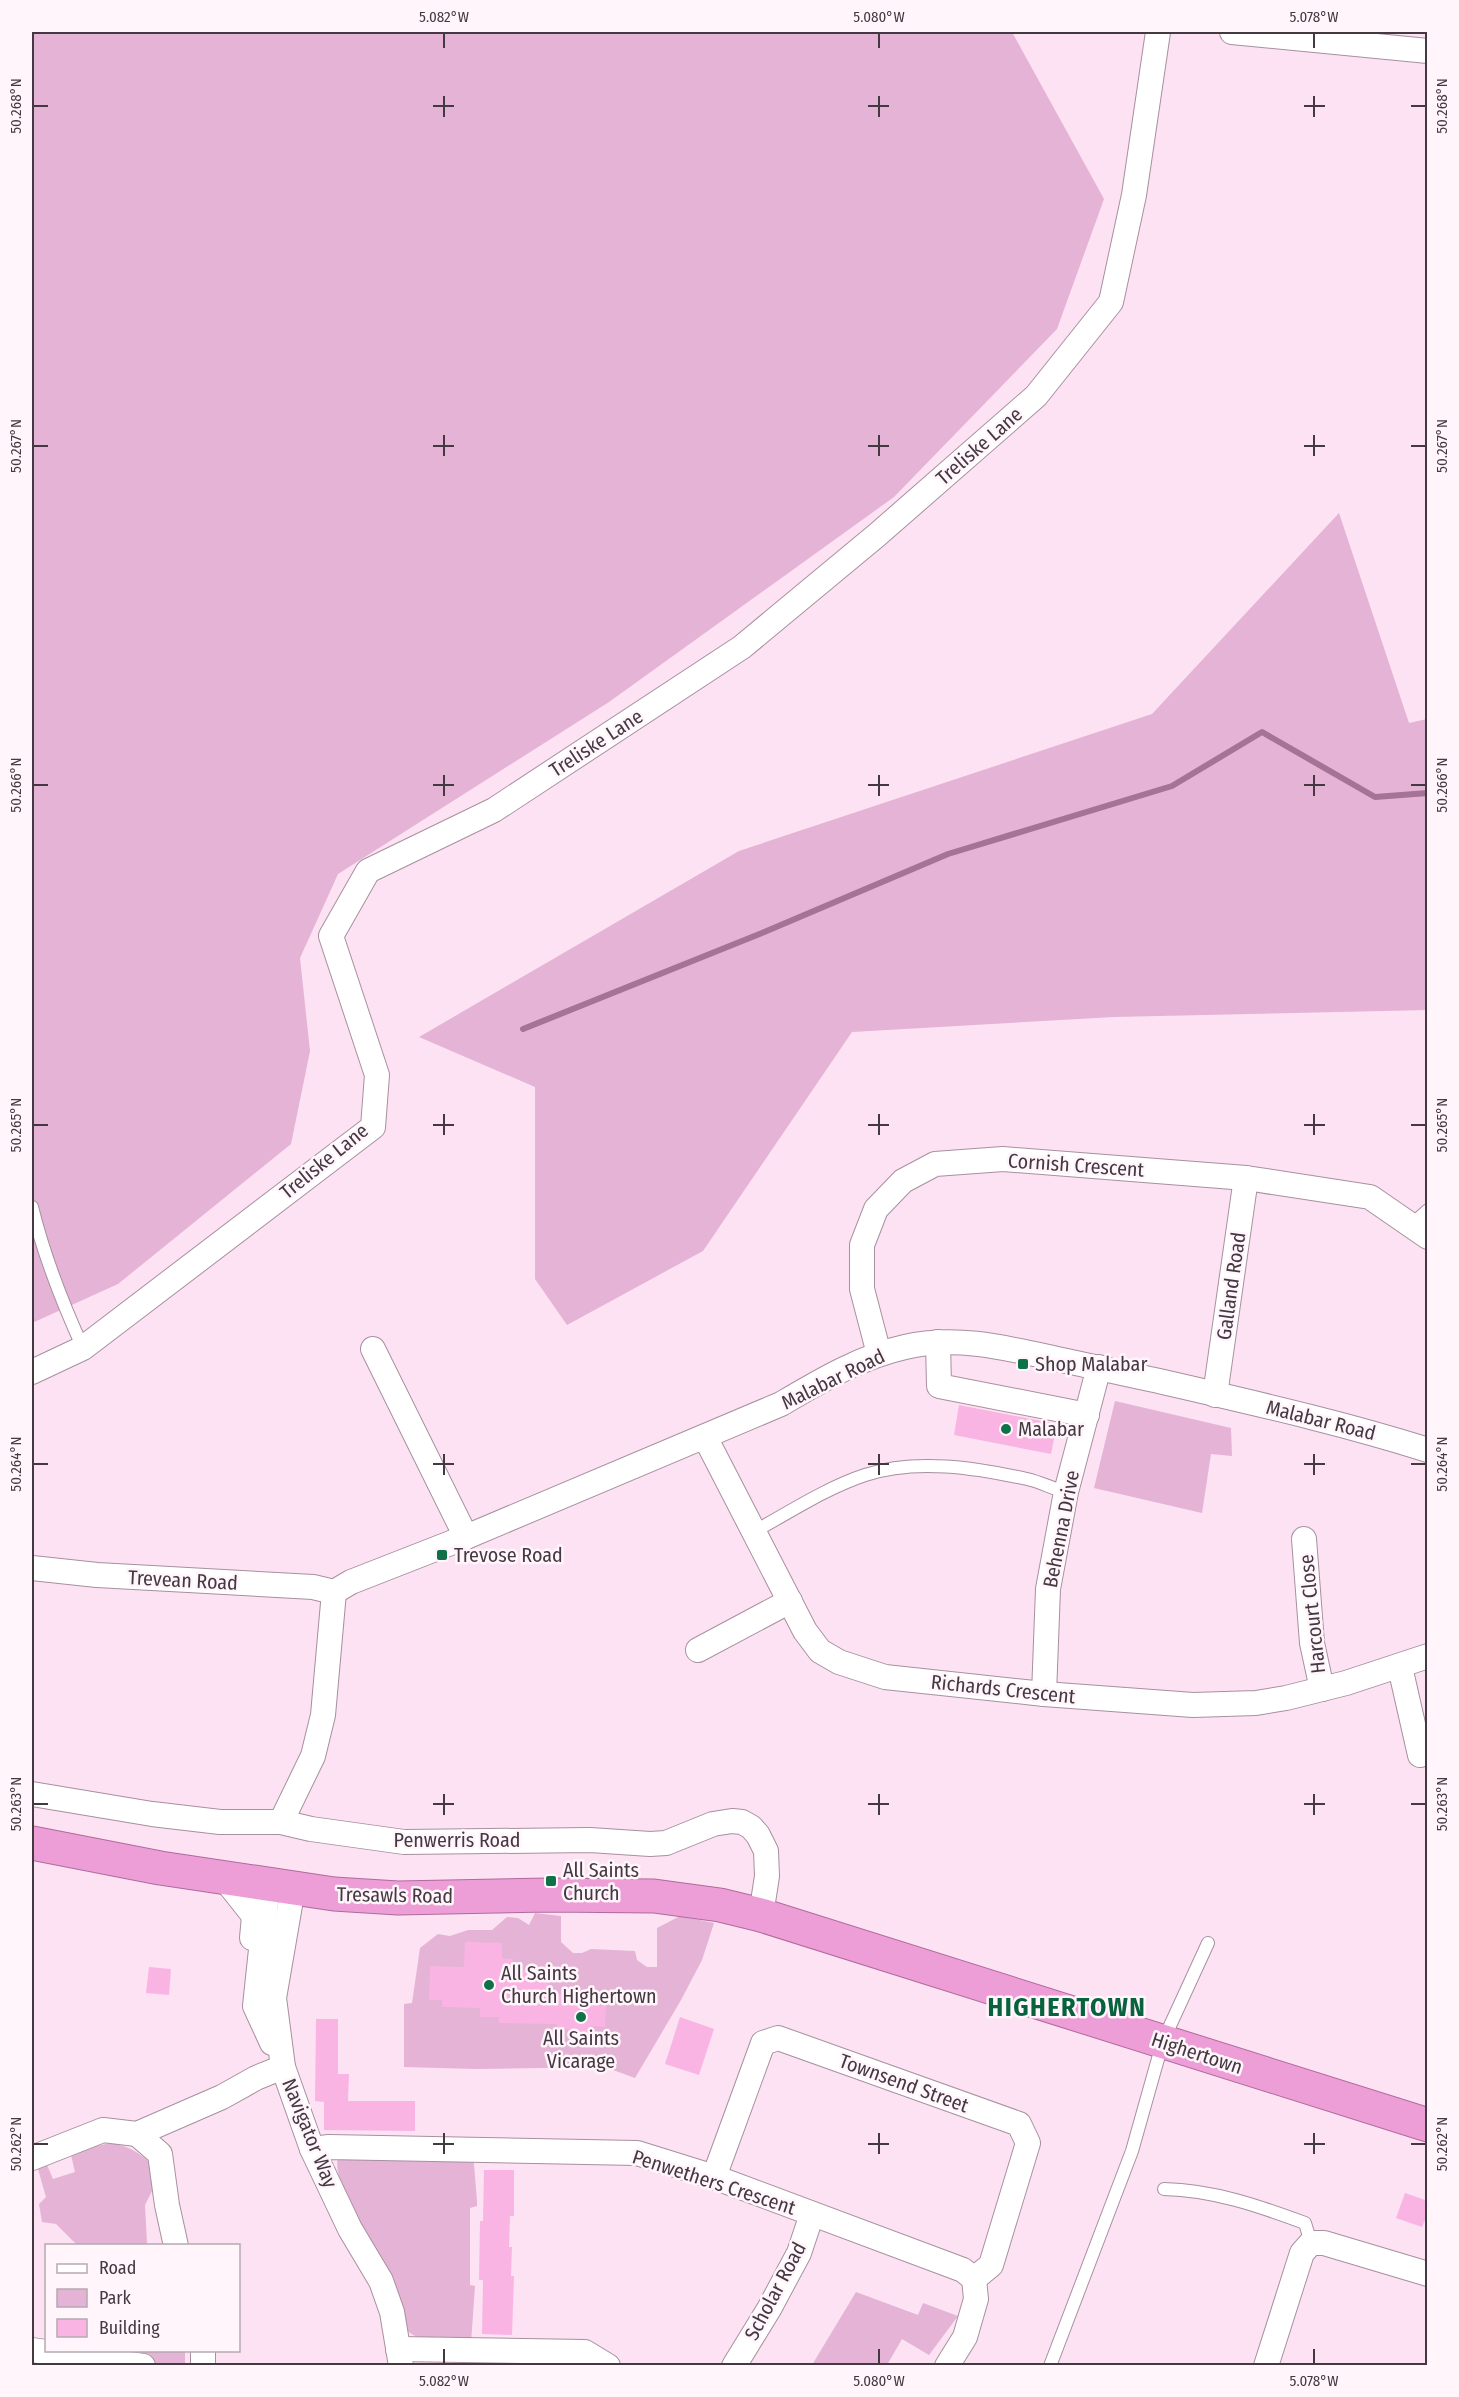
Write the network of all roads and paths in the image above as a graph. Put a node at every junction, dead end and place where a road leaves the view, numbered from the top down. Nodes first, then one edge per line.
1 (1158, 32) edge
2 (1232, 32) edge
3 (1428, 51) edge
4 (1246, 1178) junction
5 (32, 1207) edge
6 (1422, 1224) edge
7 (938, 1342) junction
8 (83, 1348) junction
9 (373, 1349) dead end
10 (879, 1354) junction
11 (1099, 1367) junction
12 (32, 1372) edge
13 (1215, 1395) junction
14 (1087, 1415) junction
15 (705, 1437) junction
16 (1428, 1450) edge
17 (1066, 1492) junction
18 (755, 1531) junction
19 (466, 1537) junction
20 (1304, 1539) dead end
21 (32, 1568) edge
22 (334, 1592) junction
23 (790, 1601) junction
24 (698, 1650) dead end
25 (1428, 1656) edge
26 (1400, 1667) junction
27 (1322, 1689) junction
28 (1044, 1694) junction
29 (1420, 1755) dead end
30 (32, 1794) edge
31 (281, 1822) junction
32 (32, 1843) edge
33 (223, 1877) junction
34 (280, 1886) junction
35 (761, 1915) junction
36 (1208, 1943) dead end
37 (255, 2006) junction
38 (1163, 2041) junction
39 (284, 2067) junction
40 (1428, 2125) edge
41 (137, 2134) junction
42 (312, 2149) junction
43 (32, 2158) edge
44 (714, 2177) junction
45 (1164, 2189) dead end
46 (812, 2214) junction
47 (1311, 2243) junction
48 (176, 2244) edge
49 (1428, 2274) edge
50 (974, 2279) junction
51 (46, 2352) edge
52 (400, 2357) edge
53 (143, 2366) edge
54 (608, 2366) edge
55 (734, 2366) edge
56 (947, 2366) edge
57 (1050, 2366) edge
58 (1266, 2366) edge

1 - 8 street, Treliske Lane
2 - 3 street
4 - 6 street, Cornish Crescent
4 - 10 street, Cornish Crescent
4 - 13 street, Galland Road
5 - 8 lane
7 - 10 street, Malabar Road
7 - 11 street, Malabar Road
7 - 14 street
8 - 12 street, Treliske Lane
9 - 19 street
10 - 15 street, Malabar Road
11 - 13 street, Malabar Road
11 - 14 street, Behenna Drive
13 - 16 street, Malabar Road
14 - 17 street, Behenna Drive
15 - 18 street, Richards Crescent
15 - 19 street, Malabar Road
17 - 18 lane
17 - 28 street, Behenna Drive
18 - 23 street, Richards Crescent
19 - 22 street, Malabar Road
20 - 27 street, Harcourt Close
21 - 22 street, Trevean Road
22 - 31 street
23 - 24 street
23 - 28 street, Richards Crescent
25 - 26 street, Richards Crescent
26 - 27 street, Richards Crescent
26 - 29 street
27 - 28 street, Richards Crescent
30 - 31 street, Penwerris Road
31 - 35 street, Penwerris Road
32 - 33 highway, Tresawls Road
33 - 34 highway, Tresawls Road
33 - 37 street
34 - 35 highway, Tresawls Road
34 - 37 street
34 - 39 street, Navigator Way
35 - 38 highway, Highertown
36 - 38 lane
37 - 39 street
38 - 40 highway, Highertown
38 - 57 lane
39 - 41 street
39 - 42 street, Navigator Way
41 - 43 street
41 - 48 street
42 - 44 street, Penwethers Crescent
42 - 52 street, Navigator Way
44 - 46 street, Penwethers Crescent
44 - 50 street, Townsend Street
45 - 47 lane
46 - 50 street, Penwethers Crescent
46 - 55 street, Scholar Road
47 - 49 street
47 - 58 street
50 - 56 street
51 - 53 street
52 - 54 street

